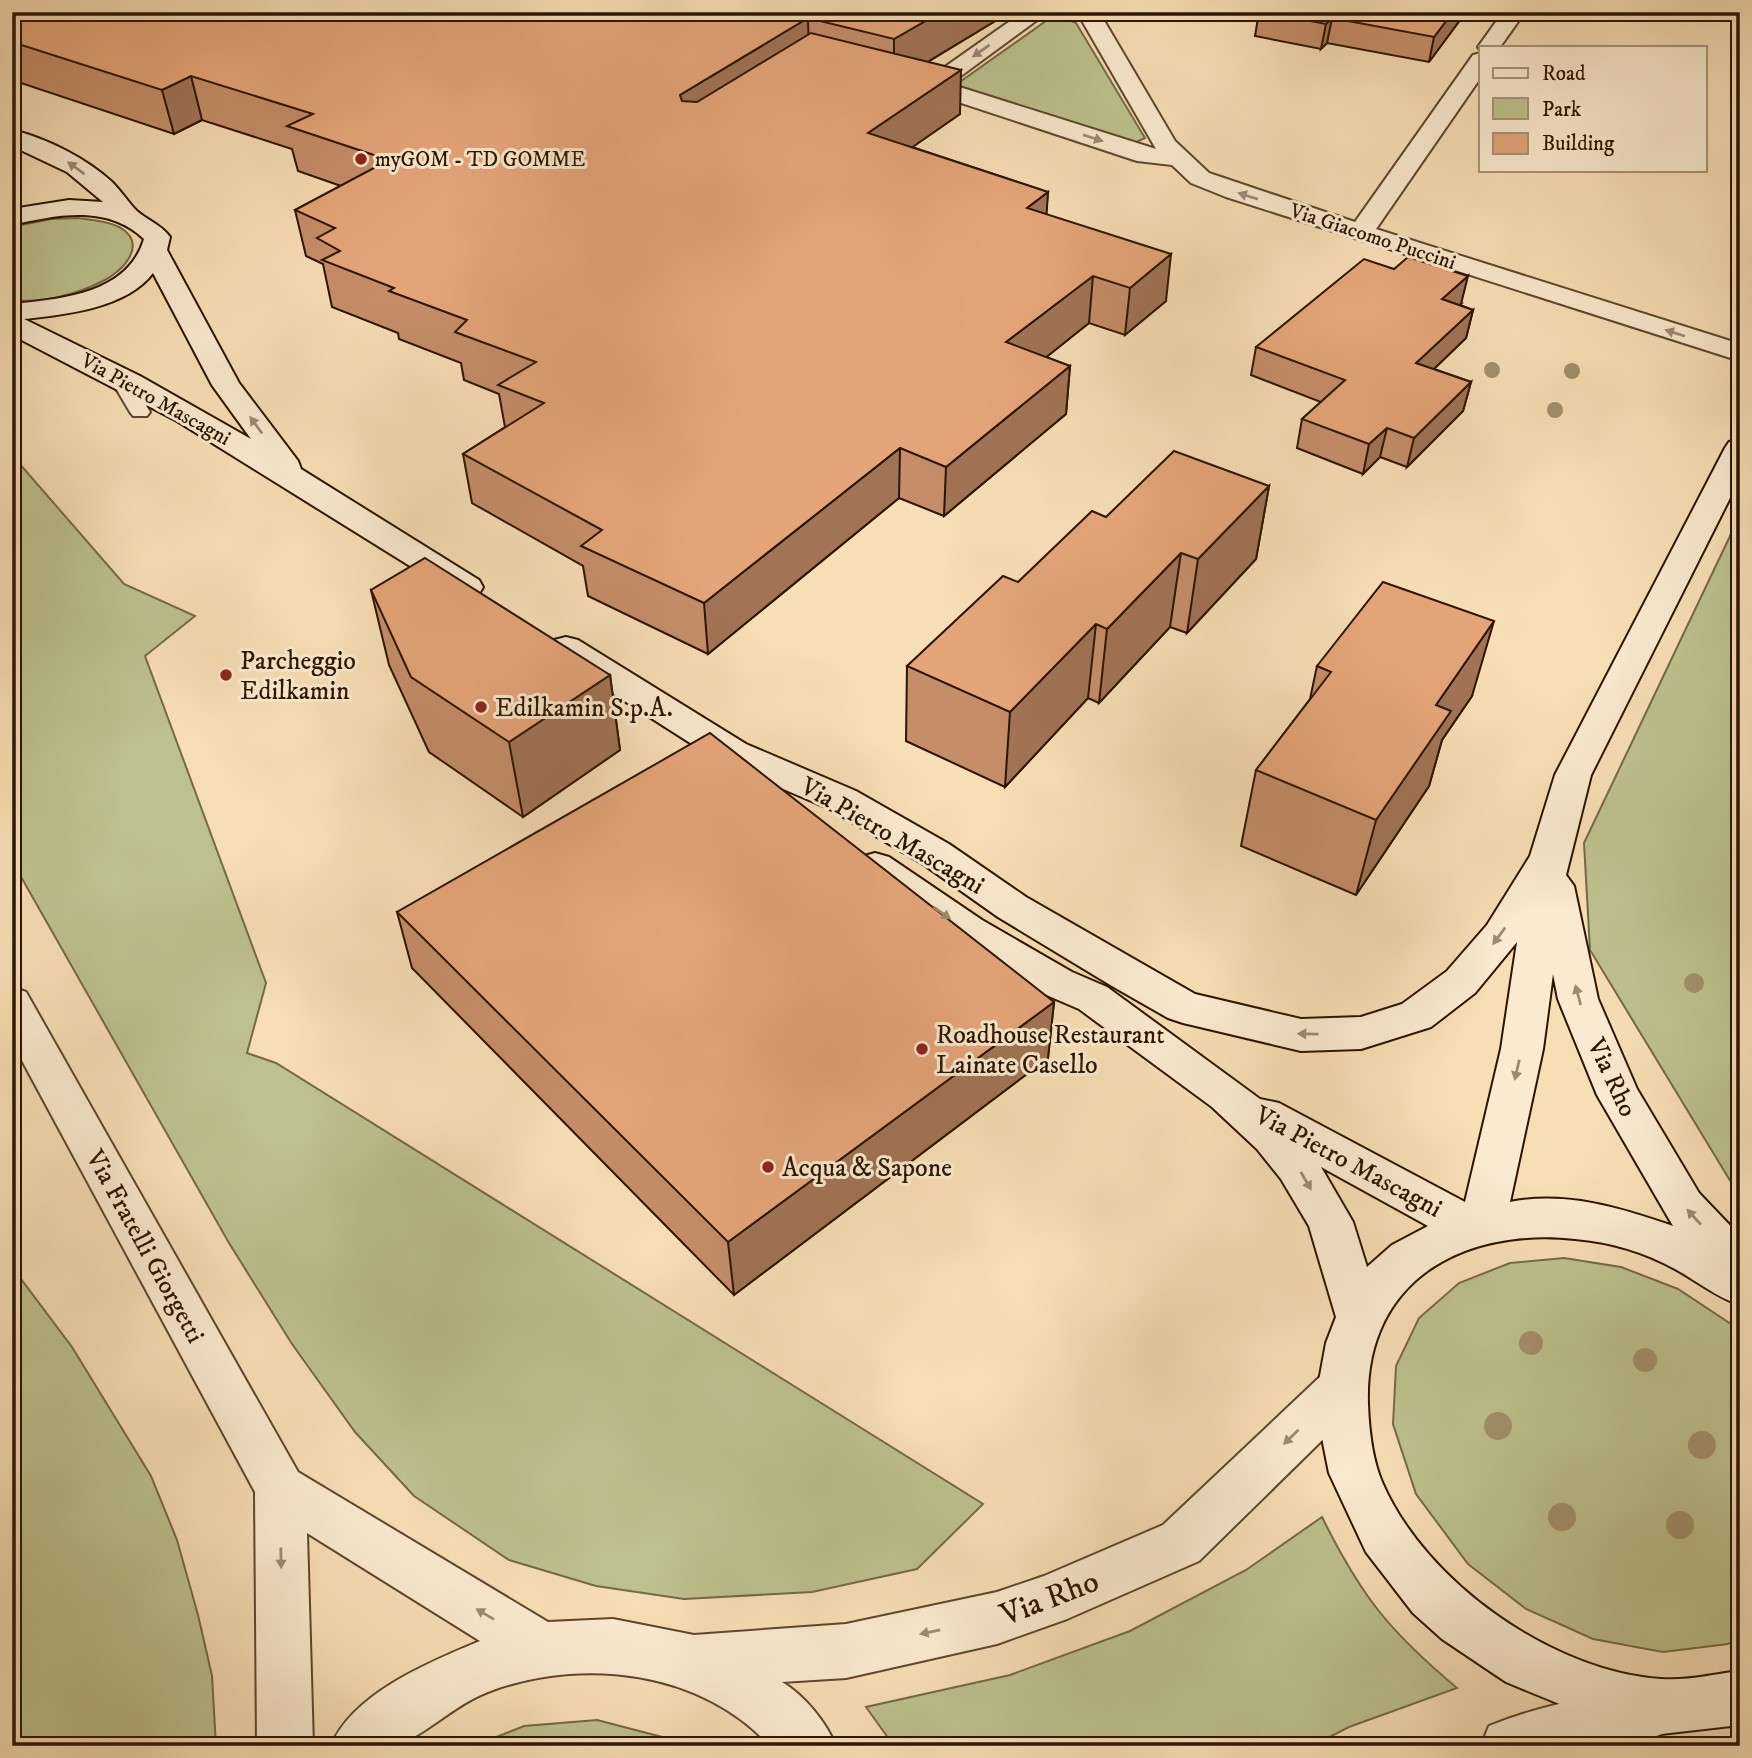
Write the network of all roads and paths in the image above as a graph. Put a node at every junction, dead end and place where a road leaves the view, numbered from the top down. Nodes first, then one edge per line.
1 (1037, 12) edge
2 (1088, 12) edge
3 (1514, 12) edge
4 (1490, 46) edge
5 (1479, 63) edge
6 (12, 137) edge
7 (1177, 160) junction
8 (125, 214) junction
9 (12, 217) edge
10 (1361, 232) junction
11 (156, 254) junction
12 (12, 312) edge
13 (12, 324) edge
14 (1740, 353) edge
15 (118, 375) junction
16 (140, 412) dead end
17 (1740, 448) edge
18 (296, 480) junction
19 (497, 605) edge
20 (544, 635) edge
21 (733, 753) junction
22 (1549, 858) junction
23 (1012, 907) junction
24 (1093, 998) junction
25 (12, 1003) edge
26 (29, 1060) edge
27 (1227, 1095) junction
28 (1477, 1226) junction
29 (1740, 1268) edge
30 (1740, 1285) edge
31 (1359, 1317) junction
32 (1340, 1390) junction
33 (280, 1489) junction
34 (543, 1649) junction
35 (694, 1662) junction
36 (1740, 1698) edge
37 (1669, 1707) junction
38 (285, 1746) edge
39 (359, 1746) edge
40 (808, 1746) edge
41 (1509, 1746) edge

1 -> 7 main road
2 - 7 main road, Via Giacomo Puccini
3 - 4 main road
5 - 10 main road
8 -> 6 main road
10 -> 7 main road, Via Giacomo Puccini
8 - 9 main road
8 - 11 main road, Via Pietro Mascagni
14 -> 10 main road, Via Giacomo Puccini
11 - 12 main road
18 -> 11 main road, Via Pietro Mascagni
13 - 15 main road, Via Pietro Mascagni
15 - 16 lane
15 - 18 main road, Via Pietro Mascagni
17 - 22 main road, Via Rho
18 - 19 main road, Via Pietro Mascagni
20 - 21 main road, Via Pietro Mascagni
21 - 23 main road, Via Pietro Mascagni
21 -> 24 main road, Via Pietro Mascagni
22 -> 23 main road, Via Pietro Mascagni
22 -> 28 main road, Via Rho
29 -> 22 main road, Via Rho
23 - 24 main road, Via Pietro Mascagni
24 - 27 main road, Via Pietro Mascagni
25 - 26 main road, Via Fratelli Giorgetti
26 - 33 main road, Via Fratelli Giorgetti
27 - 28 main road, Via Pietro Mascagni
27 -> 31 main road, Via Pietro Mascagni
28 - 30 main road
28 - 31 main road
31 - 32 main road
32 -> 35 main road, Via Rho
32 - 37 main road
34 -> 33 main road, Via Fratelli Giorgetti
33 -> 38 main road, Via Fratelli Giorgetti
34 - 35 main road
34 - 39 main road
35 - 40 main road
36 - 37 main road
37 - 41 main road

